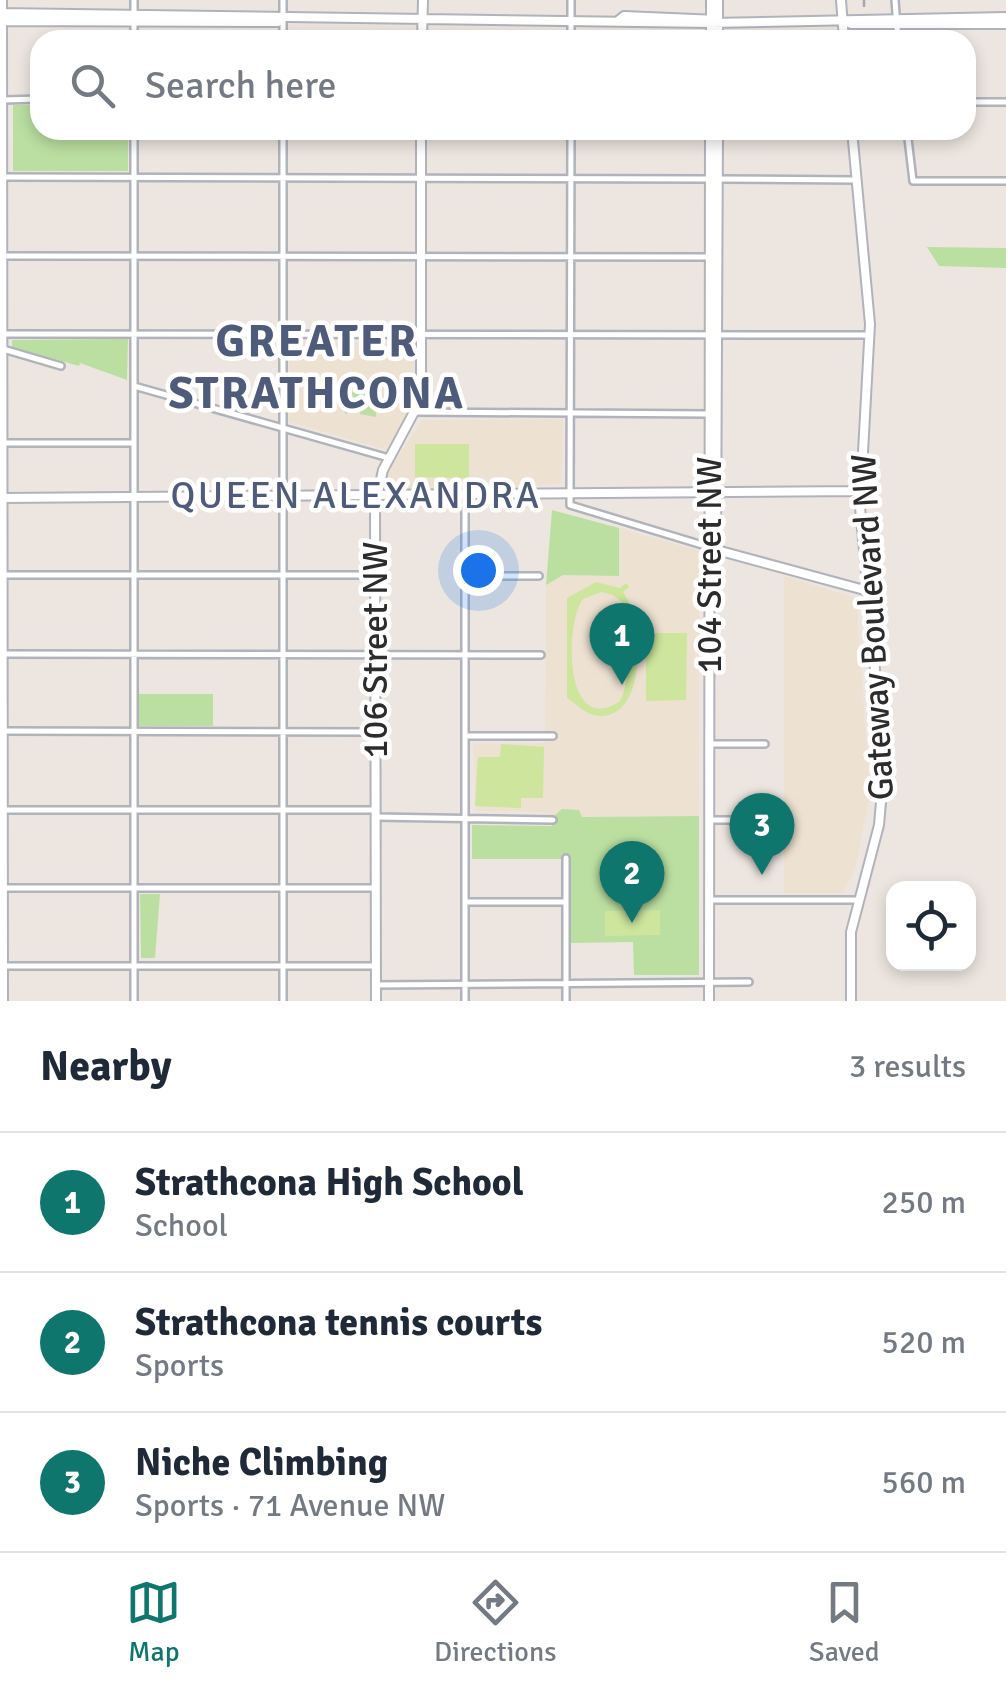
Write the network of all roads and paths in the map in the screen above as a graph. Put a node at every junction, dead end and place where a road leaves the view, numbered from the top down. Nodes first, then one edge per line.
1 (2, 0) edge
2 (134, 0) edge
3 (283, 0) edge
4 (424, 0) edge
5 (572, 0) edge
6 (714, 0) edge
7 (841, 0) edge
8 (895, 0) edge
9 (1006, 16) edge
10 (1, 17) edge
11 (134, 18) junction
12 (283, 18) junction
13 (422, 18) junction
14 (571, 20) junction
15 (713, 20) junction
16 (842, 20) junction
17 (896, 20) junction
18 (1006, 24) edge
19 (134, 30) edge
20 (283, 30) edge
21 (422, 30) edge
22 (571, 30) edge
23 (714, 30) edge
24 (843, 30) edge
25 (897, 30) edge
26 (30, 99) edge
27 (1, 100) edge
28 (976, 102) edge
29 (1006, 102) edge
30 (134, 140) edge
31 (283, 140) edge
32 (421, 140) edge
33 (571, 140) edge
34 (714, 140) edge
35 (853, 140) edge
36 (908, 140) edge
37 (134, 177) junction
38 (1, 178) edge
39 (283, 178) junction
40 (422, 178) junction
41 (570, 179) junction
42 (714, 179) junction
43 (856, 180) junction
44 (1006, 180) edge
45 (1, 256) edge
46 (134, 256) junction
47 (282, 256) junction
48 (421, 256) junction
49 (570, 257) junction
50 (714, 257) junction
51 (1, 334) edge
52 (134, 334) junction
53 (282, 334) junction
54 (421, 334) junction
55 (570, 334) junction
56 (714, 335) junction
57 (870, 335) junction
58 (1, 348) edge
59 (61, 366) dead end
60 (134, 386) junction
61 (418, 412) junction
62 (570, 413) junction
63 (714, 414) junction
64 (1, 418) edge
65 (282, 428) junction
66 (1, 443) edge
67 (134, 443) junction
68 (389, 458) junction
69 (714, 490) junction
70 (570, 491) junction
71 (859, 491) junction
72 (376, 496) junction
73 (465, 496) junction
74 (134, 497) junction
75 (282, 497) junction
76 (0, 498) edge
77 (713, 548) junction
78 (1, 575) edge
79 (134, 575) junction
80 (282, 575) junction
81 (375, 575) junction
82 (465, 576) junction
83 (540, 576) dead end
84 (868, 591) junction
85 (134, 653) junction
86 (283, 653) junction
87 (1, 654) edge
88 (376, 654) junction
89 (466, 654) junction
90 (541, 654) dead end
91 (1, 732) edge
92 (134, 732) junction
93 (283, 732) junction
94 (376, 732) junction
95 (466, 736) junction
96 (554, 736) dead end
97 (709, 744) junction
98 (765, 744) dead end
99 (1, 810) edge
100 (134, 810) junction
101 (283, 810) junction
102 (376, 814) junction
103 (466, 819) junction
104 (552, 820) dead end
105 (709, 820) junction
106 (778, 820) dead end
107 (566, 858) dead end
108 (1, 888) edge
109 (134, 888) junction
110 (283, 888) junction
111 (376, 888) junction
112 (709, 900) junction
113 (857, 900) junction
114 (466, 902) junction
115 (566, 902) junction
116 (1, 966) edge
117 (134, 966) junction
118 (283, 966) junction
119 (376, 966) junction
120 (748, 982) dead end
121 (566, 983) junction
122 (708, 983) junction
123 (466, 984) junction
124 (376, 985) junction
125 (3, 1001) edge
126 (134, 1001) edge
127 (283, 1001) edge
128 (376, 1001) edge
129 (465, 1001) edge
130 (566, 1001) edge
131 (709, 1001) edge
132 (852, 1001) edge

1 - 10 main road
2 - 11 street
3 - 12 street
4 - 13 main road
5 - 14 street
6 - 15 main road
7 - 16 main road
8 - 17 street
9 - 17 main road
10 - 11 main road
10 - 27 main road
11 - 12 main road
11 - 19 street
12 - 13 main road
12 - 20 street
13 - 14 main road
13 - 21 main road
14 - 15 main road
14 - 22 street
15 - 16 main road
15 - 23 main road
16 - 17 main road
16 - 24 main road
17 - 18 main road
17 - 25 street
26 - 27 street
27 - 38 main road
28 - 29 street
30 - 37 street
31 - 39 street
32 - 40 main road
33 - 41 street
34 - 42 main road, 104 Street NW
35 - 43 main road, Gateway Boulevard NW
36 - 44 street
37 - 38 street
37 - 39 street
37 - 46 street
38 - 45 main road
39 - 40 street
39 - 47 street
40 - 41 street
40 - 48 main road
41 - 42 street
41 - 49 street
42 - 43 street
42 - 50 main road, 104 Street NW
43 - 57 main road, Gateway Boulevard NW
45 - 46 street
45 - 51 main road
46 - 47 street
46 - 52 street
47 - 48 street
47 - 53 street
48 - 49 street
48 - 54 main road
49 - 50 street
49 - 55 street
50 - 56 main road, 104 Street NW
51 - 52 street
51 - 58 main road
52 - 53 street
52 - 60 street
53 - 54 street
53 - 65 street
54 - 55 street
54 - 61 main road
55 - 56 street
55 - 62 street
56 - 57 street
56 - 63 main road, 104 Street NW
57 - 71 main road, Gateway Boulevard NW
58 - 59 street
58 - 64 main road
60 - 65 street
60 - 67 street
61 - 62 street
61 - 68 main road, 106 Street NW
62 - 63 street
62 - 70 street
63 - 69 main road, 104 Street NW
64 - 66 main road
65 - 68 street
65 - 75 street
66 - 67 street
66 - 76 main road
67 - 74 street
68 - 72 main road, 106 Street NW
69 - 70 main road
69 - 71 main road
69 - 77 main road, 104 Street NW
70 - 73 main road
70 - 77 street
71 - 84 main road, Gateway Boulevard NW
72 - 73 main road
72 - 75 main road
72 - 81 main road, 106 Street NW
73 - 82 street
74 - 75 main road
74 - 76 main road
74 - 79 street
75 - 80 street
76 - 78 main road
77 - 84 main road
77 - 97 main road, 104 Street NW
78 - 79 street
78 - 87 main road
79 - 80 street
79 - 85 street
80 - 81 street
80 - 86 street
81 - 88 main road, 106 Street NW
82 - 83 street
82 - 89 street
84 - 113 main road, Gateway Boulevard NW
85 - 86 street
85 - 87 street
85 - 92 street
86 - 88 street
86 - 93 street
87 - 91 main road
88 - 89 street
88 - 94 main road, 106 Street NW
89 - 90 street
89 - 95 street
91 - 92 street
91 - 99 main road
92 - 93 street
92 - 100 street
93 - 94 street
93 - 101 street
94 - 102 main road, 106 Street NW
95 - 96 street
95 - 103 street
97 - 98 street
97 - 105 main road, 104 Street NW
99 - 100 street
99 - 108 main road
100 - 101 street
100 - 109 street
101 - 102 street
101 - 110 street
102 - 103 street
102 - 111 main road, 106 Street NW
103 - 104 street
103 - 114 street
105 - 106 street
105 - 112 main road, 104 Street NW
107 - 115 street
108 - 109 street
108 - 116 main road
109 - 110 street
109 - 117 street
110 - 111 street
110 - 118 street
111 - 119 main road, 106 Street NW
112 - 113 street
112 - 122 main road, 104 Street NW
113 - 132 main road, Gateway Boulevard NW
114 - 115 street
114 - 123 street
115 - 121 street
116 - 117 street
116 - 125 main road
117 - 118 street
117 - 126 street
118 - 119 street
118 - 127 street
119 - 124 main road, 106 Street NW
120 - 122 street
121 - 122 street
121 - 123 street
121 - 130 street
122 - 131 main road, 104 Street NW
123 - 124 street
123 - 129 street
124 - 128 main road, 106 Street NW

